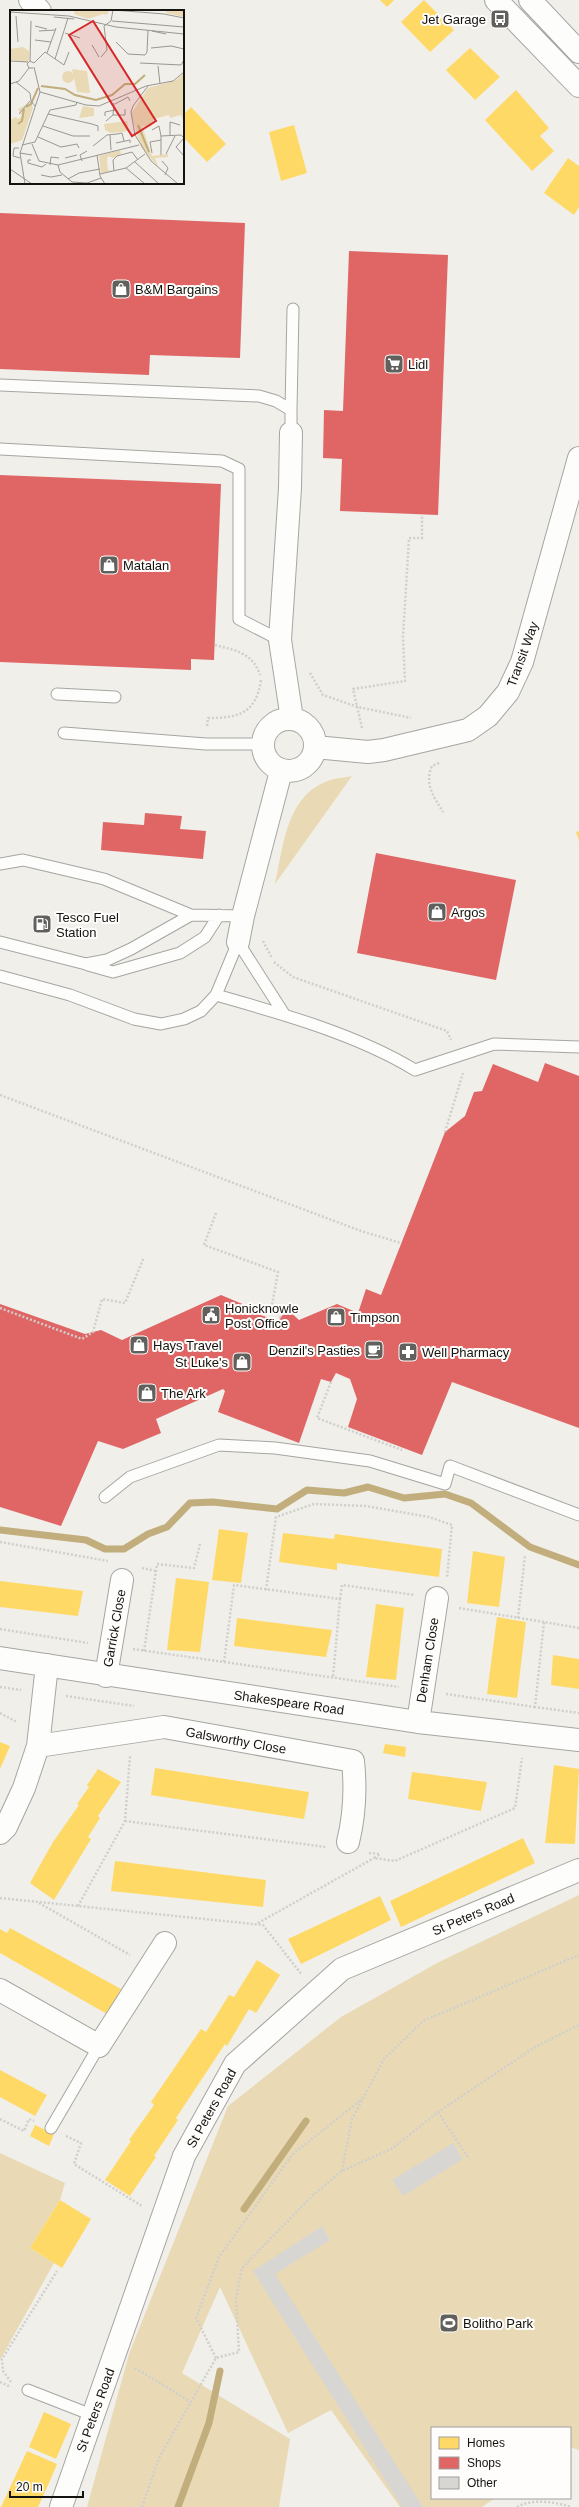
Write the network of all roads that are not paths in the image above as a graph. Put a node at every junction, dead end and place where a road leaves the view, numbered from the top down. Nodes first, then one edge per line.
1 (30, 0) edge
2 (496, 0) edge
3 (530, 0) edge
4 (39, 10) edge
5 (579, 52) edge
6 (579, 86) edge
7 (293, 309) dead end
8 (0, 385) edge
9 (291, 410) junction
10 (291, 434) joint
11 (0, 449) edge
12 (579, 458) edge
13 (281, 645) junction
14 (58, 694) dead end
15 (115, 697) dead end
16 (292, 719) junction
17 (64, 734) dead end
18 (262, 744) junction
19 (315, 747) junction
20 (281, 771) junction
21 (0, 864) edge
22 (191, 915) junction
23 (219, 915) junction
24 (243, 916) junction
25 (0, 942) edge
26 (238, 942) junction
27 (86, 964) junction
28 (0, 976) edge
29 (216, 995) junction
30 (284, 1014) junction
31 (579, 1047) edge
32 (105, 1497) dead end
33 (579, 1515) edge
34 (122, 1580) dead end
35 (441, 1599) road end
36 (0, 1658) edge
37 (47, 1665) junction
38 (106, 1676) junction
39 (418, 1722) junction
40 (579, 1740) edge
41 (38, 1746) junction
42 (0, 1833) edge
43 (348, 1842) dead end
44 (579, 1870) edge
45 (166, 1943) dead end
46 (0, 1990) edge
47 (99, 2046) junction
48 (51, 2128) road end
49 (28, 2390) road end
50 (92, 2415) junction
51 (61, 2507) edge

1 - 4 street
2 - 6 street
3 - 5 street
7 - 9 lane
8 - 9 lane
9 - 10 lane
10 - 13 street
11 - 13 lane
12 - 19 street, Transit Way
13 - 16 street
14 - 15 lane
16 - 18 street
16 - 19 street
17 - 18 lane
18 - 20 street
19 - 20 street
20 - 24 street
21 - 22 lane
22 - 23 lane
22 - 27 lane
23 - 24 lane
23 - 27 lane
24 - 26 street
25 - 27 lane
26 - 29 lane
26 - 30 lane
28 - 29 lane
29 - 30 lane
30 - 31 lane
32 - 33 lane
34 - 38 street, Garrick Close
35 - 39 street, Denham Close
36 - 37 street, Shakespeare Road
37 - 38 street, Shakespeare Road
37 - 41 street
38 - 39 street, Shakespeare Road
39 - 40 street, Shakespeare Road
41 - 42 street
41 - 43 street, Galsworthy Close
44 - 50 street, St Peters Road
45 - 47 street
46 - 47 street
47 - 48 lane
49 - 50 lane
50 - 51 street, St Peters Road

